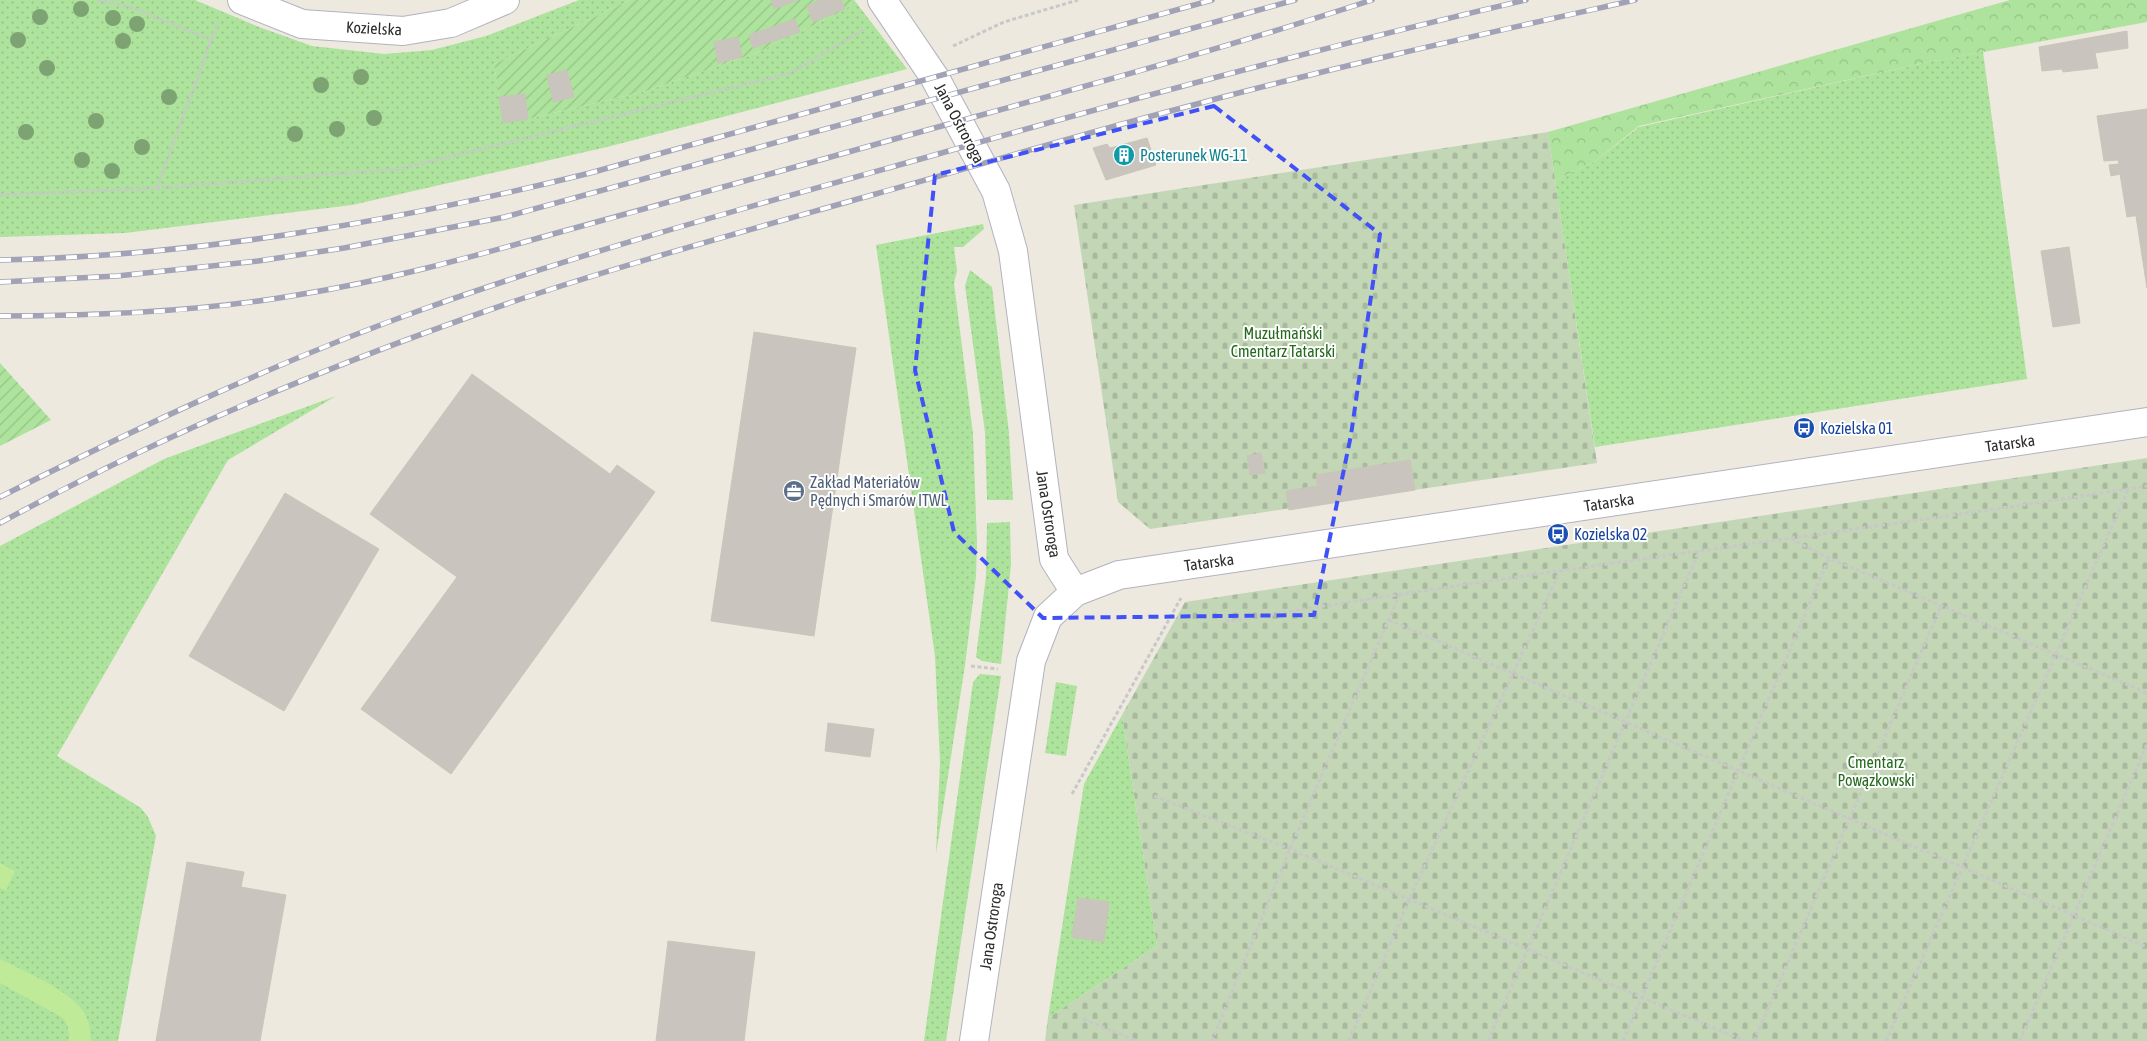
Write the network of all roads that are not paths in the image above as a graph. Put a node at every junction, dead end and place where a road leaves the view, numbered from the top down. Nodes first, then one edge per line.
1 (242, 0) edge
2 (505, 0) edge
3 (886, 7) edge
4 (2147, 422) edge
5 (1075, 592) junction
6 (974, 1041) edge

1 - 2 street, Kozielska
3 - 5 street, Jana Ostroroga
4 - 5 street, Tatarska
5 - 6 street, Jana Ostroroga

